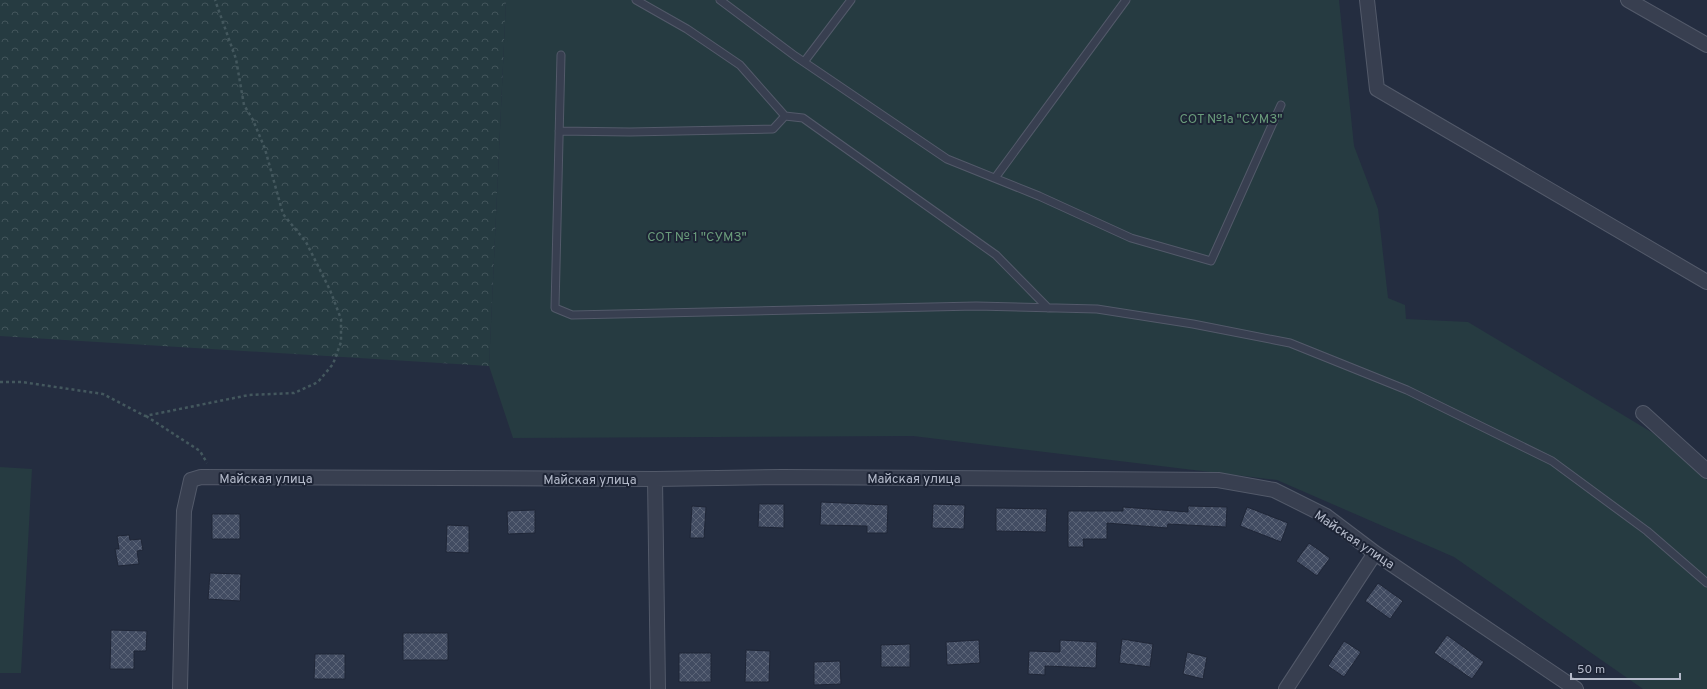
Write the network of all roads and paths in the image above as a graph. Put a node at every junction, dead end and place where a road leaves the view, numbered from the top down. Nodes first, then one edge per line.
1 (215, 0) edge
2 (636, 0) edge
3 (720, 0) edge
4 (851, 0) edge
5 (1126, 0) edge
6 (1367, 0) edge
7 (1628, 0) edge
8 (1707, 45) edge
9 (561, 55) dead end
10 (804, 62) junction
11 (1282, 105) dead end
12 (785, 116) junction
13 (559, 131) junction
14 (995, 178) junction
15 (1707, 282) edge
16 (1048, 308) junction
17 (0, 382) edge
18 (1643, 413) dead end
19 (145, 416) junction
20 (1707, 471) edge
21 (215, 478) junction
22 (655, 479) junction
23 (1376, 553) junction
24 (1707, 583) edge
25 (180, 689) edge
26 (658, 689) edge
27 (1286, 689) edge
28 (1576, 689) edge

1 - 19 path
2 - 12 lane
3 - 10 lane
4 - 10 lane
5 - 14 lane
6 - 15 street
7 - 8 street
9 - 13 lane
10 - 14 lane
11 - 14 lane
12 - 13 lane
12 - 16 lane
13 - 16 lane
16 - 24 lane
17 - 19 path
18 - 20 street
19 - 21 path
21 - 22 street, Майская улица
21 - 25 street, Майская улица
22 - 23 street, Майская улица
22 - 26 street
23 - 27 street
23 - 28 street, Майская улица

